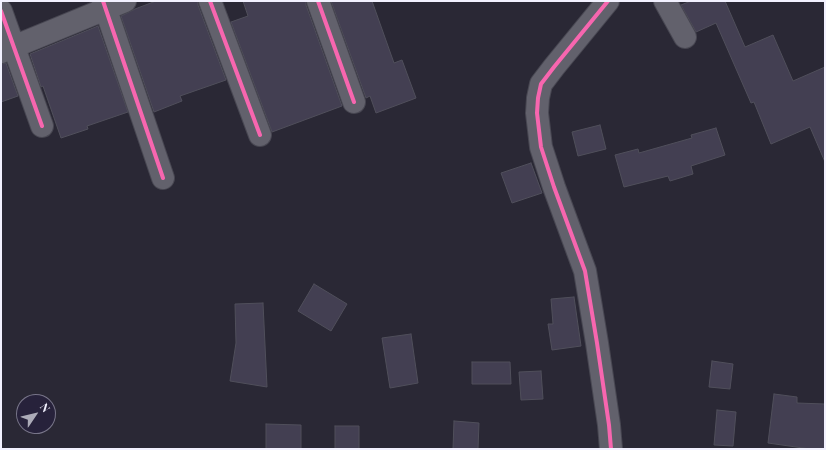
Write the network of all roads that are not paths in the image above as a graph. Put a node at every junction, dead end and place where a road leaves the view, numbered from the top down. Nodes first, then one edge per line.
1 (125, 1) edge
2 (210, 1) edge
3 (318, 1) edge
4 (608, 1) edge
5 (665, 1) edge
6 (104, 5) edge
7 (1, 11) edge
8 (685, 37) dead end
9 (8, 49) edge
10 (354, 102) dead end
11 (42, 126) dead end
12 (260, 135) dead end
13 (163, 178) dead end
14 (611, 449) edge

1 - 6 street
2 - 12 street
3 - 10 street
4 - 14 street
5 - 8 street
6 - 9 street
6 - 13 street
7 - 9 street
9 - 11 street

